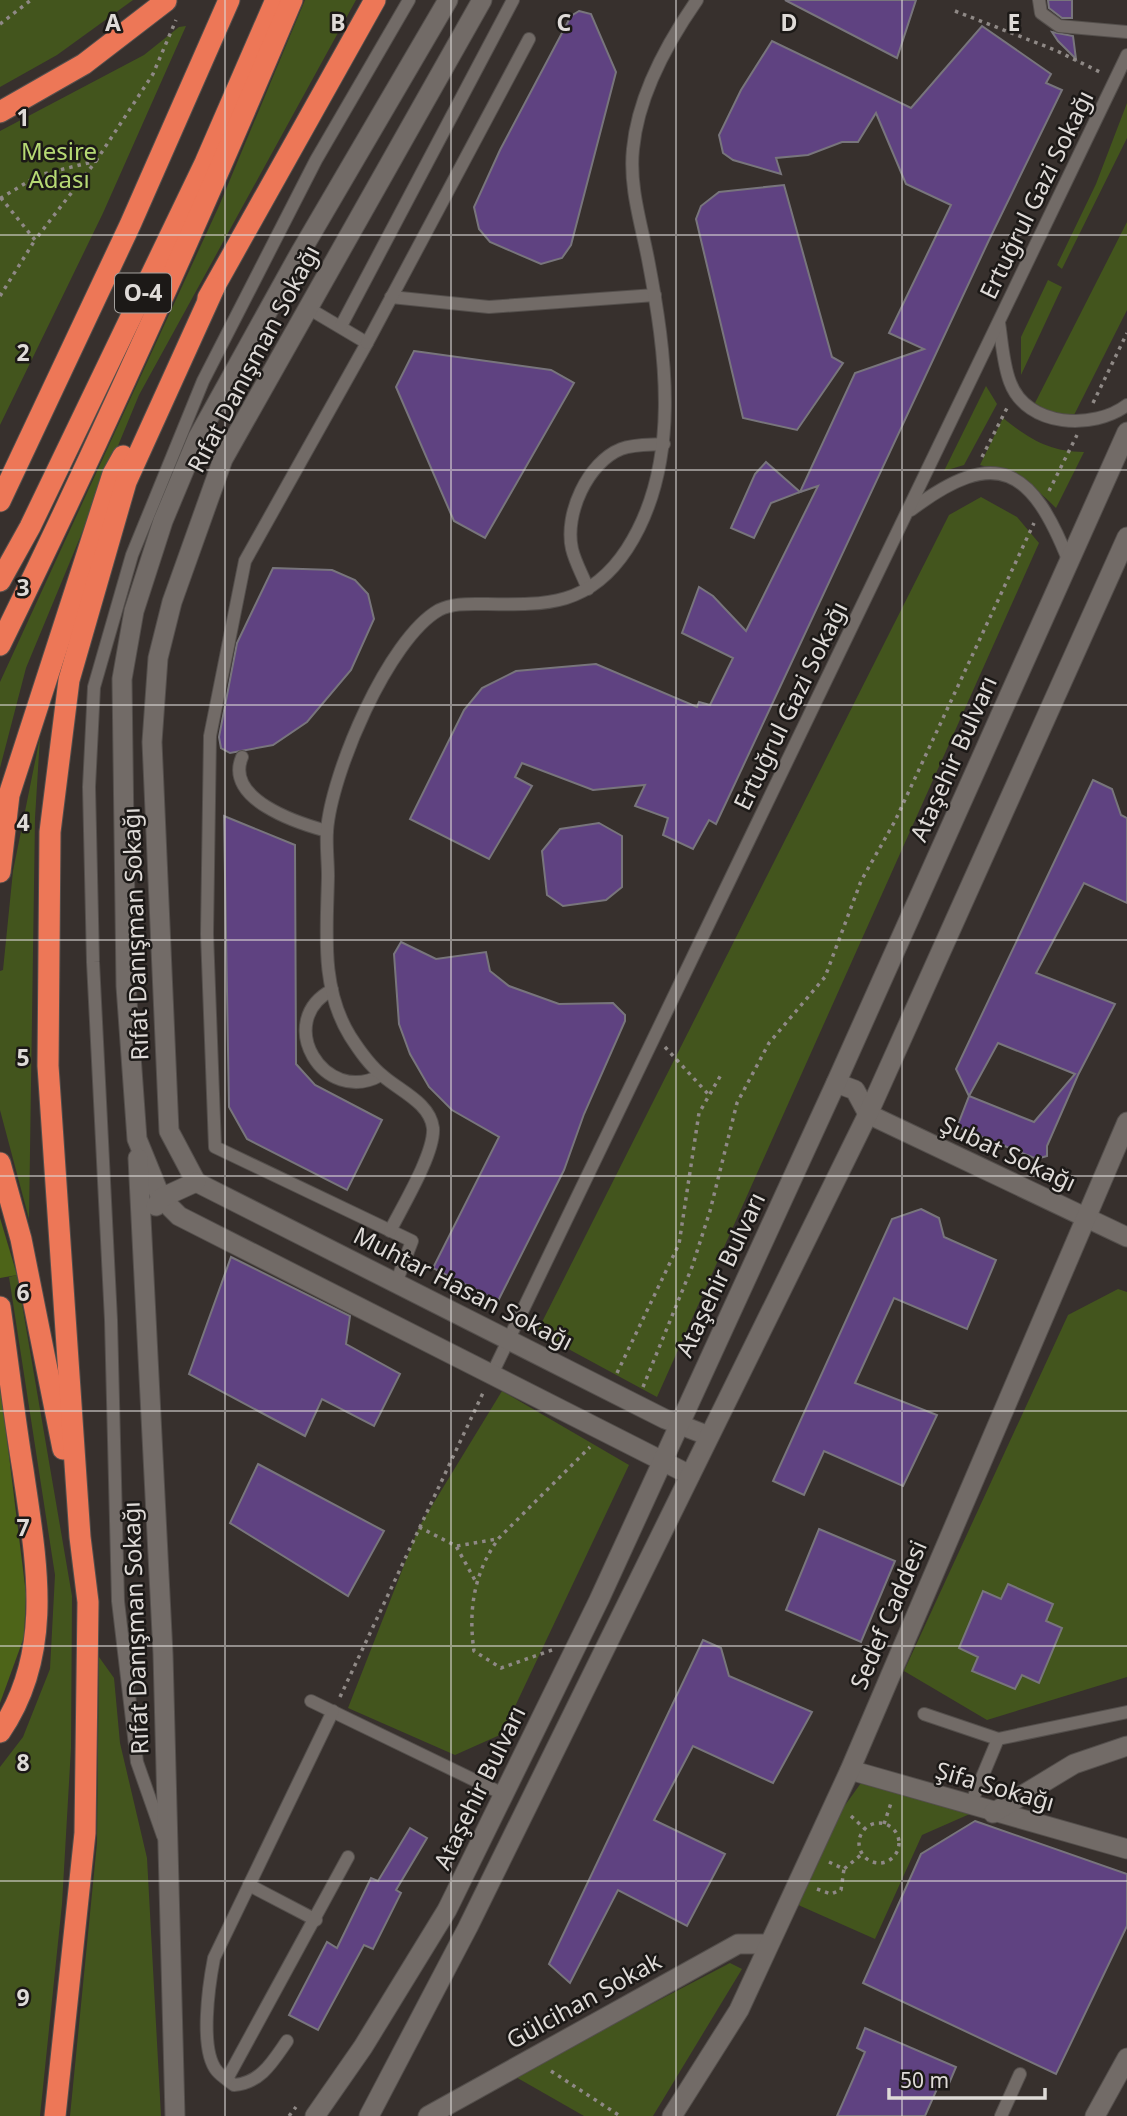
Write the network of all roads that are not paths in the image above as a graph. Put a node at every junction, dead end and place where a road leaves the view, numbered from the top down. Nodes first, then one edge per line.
1 (229, 0) edge
2 (276, 0) edge
3 (292, 0) edge
4 (375, 0) edge
5 (409, 0) edge
6 (448, 0) edge
7 (482, 0) edge
8 (513, 0) edge
9 (697, 0) edge
10 (1040, 0) edge
11 (173, 6) edge
12 (1127, 32) edge
13 (529, 39) dead end
14 (1127, 55) edge
15 (0, 113) edge
16 (214, 288) junction
17 (655, 295) junction
18 (391, 297) junction
19 (309, 308) junction
20 (999, 323) junction
21 (341, 326) junction
22 (367, 343) junction
23 (1127, 405) edge
24 (1127, 432) edge
25 (664, 444) junction
26 (0, 501) edge
27 (908, 512) junction
28 (1127, 537) edge
29 (1069, 562) junction
30 (0, 581) edge
31 (588, 589) junction
32 (0, 645) edge
33 (242, 757) dead end
34 (327, 831) junction
35 (0, 872) edge
36 (332, 990) junction
37 (381, 1075) junction
38 (836, 1083) junction
39 (868, 1115) junction
40 (1127, 1122) edge
41 (137, 1139) junction
42 (0, 1163) edge
43 (196, 1182) junction
44 (160, 1198) junction
45 (1084, 1217) junction
46 (142, 1228) junction
47 (390, 1231) junction
48 (1127, 1237) edge
49 (396, 1283) junction
50 (0, 1307) edge
51 (509, 1340) junction
52 (492, 1374) junction
53 (680, 1423) junction
54 (709, 1436) junction
55 (663, 1461) junction
56 (690, 1475) junction
57 (80, 1537) junction
58 (311, 1701) dead end
59 (334, 1711) junction
60 (1127, 1712) edge
61 (924, 1714) dead end
62 (0, 1732) edge
63 (998, 1740) junction
64 (1127, 1746) edge
65 (850, 1770) junction
66 (503, 1794) junction
67 (970, 1806) junction
68 (993, 1813) junction
69 (1127, 1849) edge
70 (167, 1850) junction
71 (348, 1857) dead end
72 (249, 1885) junction
73 (316, 1920) junction
74 (768, 1944) junction
75 (287, 2041) dead end
76 (1127, 2058) edge
77 (1020, 2074) dead end
78 (227, 2079) junction
79 (55, 2116) edge
80 (175, 2116) edge
81 (315, 2116) edge
82 (369, 2116) edge
83 (428, 2116) edge
84 (672, 2116) edge
85 (1001, 2116) edge
86 (1095, 2116) edge

1 - 26 highway, O-4
2 - 30 highway, O-4
3 - 32 highway
4 - 16 highway
5 - 70 lane
6 - 41 street, Rıfat Danışman Sokağı
7 - 19 street, Rıfat Danışman Sokağı
8 - 21 lane
9 - 17 lane
10 - 12 lane
11 - 15 highway
13 - 18 lane
14 - 20 lane, Ertuğrul Gazi Sokağı
16 - 35 highway
16 - 57 highway
17 - 18 lane
17 - 25 lane
18 - 22 lane
19 - 21 lane
19 - 43 street, Rıfat Danışman Sokağı
20 - 23 lane
20 - 27 lane, Ertuğrul Gazi Sokağı
21 - 22 lane
22 - 47 lane
24 - 29 street, Ataşehir Bulvarı
25 - 31 lane
25 - 31 lane
27 - 29 lane
27 - 51 lane, Ertuğrul Gazi Sokağı
28 - 39 street, Ataşehir Bulvarı
29 - 38 street, Ataşehir Bulvarı
31 - 34 lane
33 - 34 lane
34 - 36 lane
36 - 37 lane
36 - 37 lane
37 - 47 lane
38 - 39 street
38 - 53 street, Ataşehir Bulvarı
39 - 45 street, Şubat Sokağı
39 - 54 street, Ataşehir Bulvarı
40 - 45 street, Sedef Caddesi
41 - 44 street, Rıfat Danışman Sokağı
41 - 46 street, Rıfat Danışman Sokağı
42 - 57 highway
43 - 44 street
43 - 49 street, Muhtar Hasan Sokağı
44 - 46 street
44 - 52 street
45 - 48 street, Şubat Sokağı
45 - 65 street, Sedef Caddesi
46 - 70 street, Rıfat Danışman Sokağı
47 - 49 lane
49 - 51 street, Muhtar Hasan Sokağı
50 - 62 highway
51 - 52 lane, Ertuğrul Gazi Sokağı
51 - 53 street, Muhtar Hasan Sokağı
52 - 55 street
53 - 54 street, Muhtar Hasan Sokağı
53 - 55 street, Ataşehir Bulvarı
54 - 56 street, Ataşehir Bulvarı
55 - 56 street
55 - 66 street, Ataşehir Bulvarı
56 - 82 street, Ataşehir Bulvarı
57 - 79 highway
58 - 59 lane
59 - 66 lane
59 - 72 lane
60 - 63 lane
61 - 63 lane
63 - 67 lane
64 - 68 street
65 - 67 street, Şifa Sokağı
65 - 74 street, Sedef Caddesi
66 - 81 street, Ataşehir Bulvarı
67 - 68 street, Şifa Sokağı
68 - 69 street, Şifa Sokağı
70 - 80 street, Rıfat Danışman Sokağı
71 - 73 lane
72 - 73 lane
72 - 78 lane
73 - 78 lane
74 - 83 street, Gülcihan Sokak
74 - 84 street, Sedef Caddesi
75 - 78 lane
76 - 86 street
77 - 85 lane

